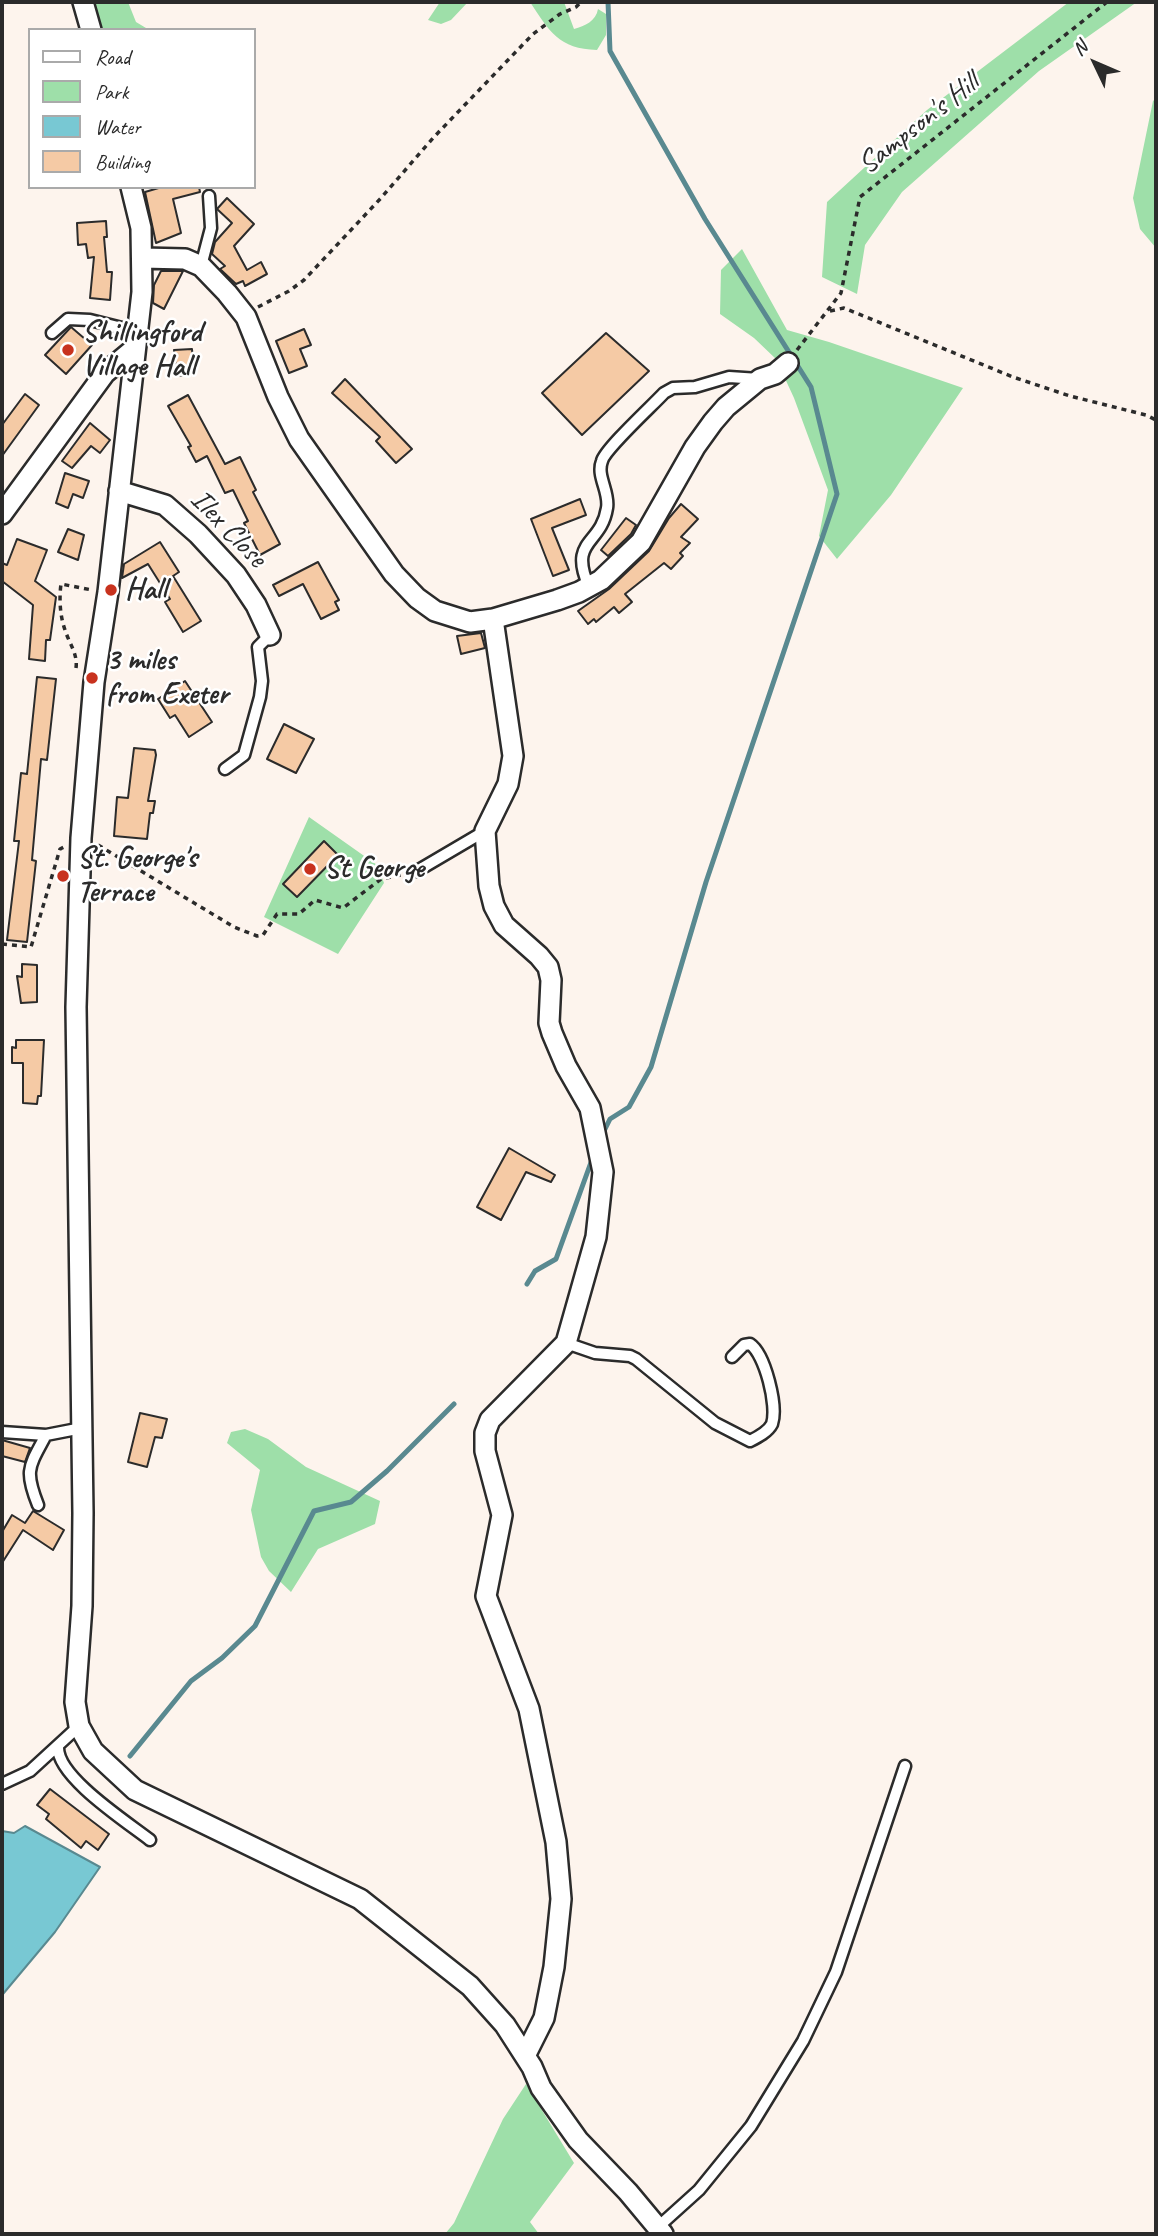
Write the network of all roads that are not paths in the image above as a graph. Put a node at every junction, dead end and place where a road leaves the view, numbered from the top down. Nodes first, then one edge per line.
1 (83, 2) edge
2 (90, 28) edge
3 (131, 189) edge
4 (209, 196) dead end
5 (143, 258) junction
6 (201, 266) junction
7 (52, 333) dead end
8 (136, 340) junction
9 (791, 358) road end
10 (760, 379) junction
11 (119, 491) junction
12 (2, 514) edge
13 (589, 587) junction
14 (493, 619) junction
15 (270, 635) joint
16 (225, 769) dead end
17 (485, 831) junction
18 (418, 871) road end
19 (566, 1343) junction
20 (732, 1357) dead end
21 (82, 1428) junction
22 (2, 1432) edge
23 (46, 1435) junction
24 (38, 1505) dead end
25 (79, 1726) junction
26 (58, 1747) junction
27 (905, 1766) dead end
28 (2, 1784) edge
29 (150, 1840) dead end
30 (526, 2056) junction
31 (660, 2230) edge

1 - 2 street
3 - 5 street
4 - 6 lane
5 - 6 street
5 - 8 street
6 - 14 street
7 - 8 lane
8 - 11 street
8 - 12 street
9 - 10 street
10 - 13 street
10 - 13 lane
11 - 15 street, Ilex Close
11 - 21 street
13 - 14 street
14 - 17 street
15 - 16 lane
17 - 18 lane
17 - 19 street
19 - 20 lane
19 - 30 street
21 - 23 lane
21 - 25 street
22 - 23 lane
23 - 24 lane
25 - 26 lane
25 - 30 street
26 - 28 lane
26 - 29 lane
27 - 31 lane
30 - 31 street

